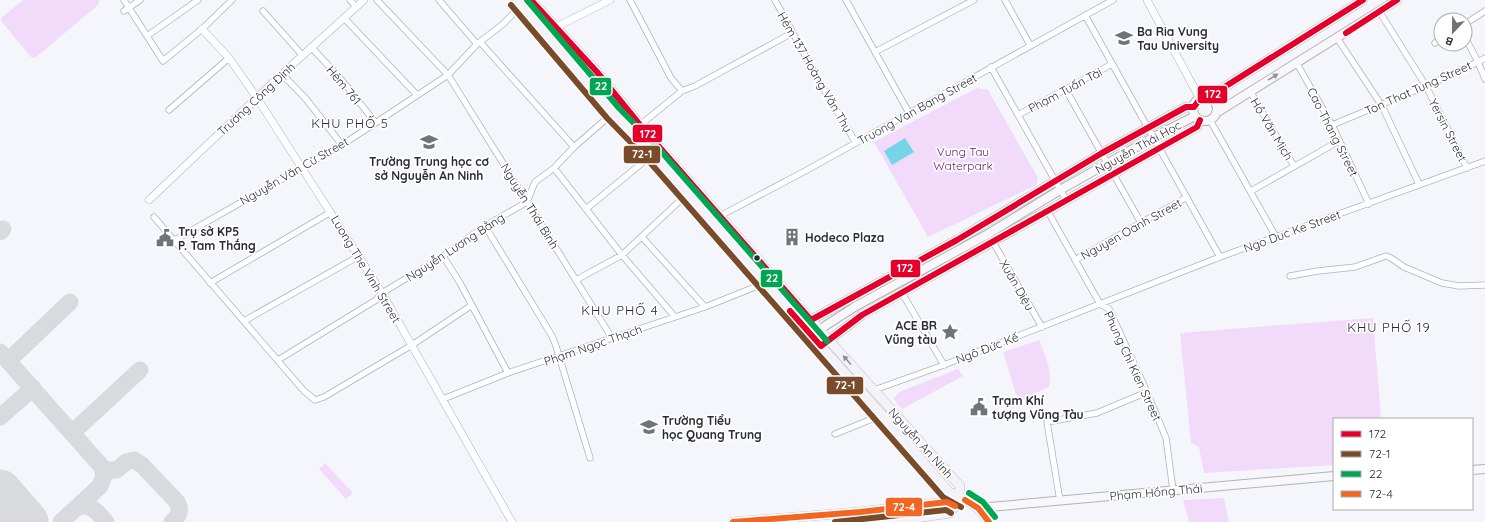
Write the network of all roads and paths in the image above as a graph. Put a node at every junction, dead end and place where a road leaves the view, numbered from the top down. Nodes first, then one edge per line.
1 (124, 0) edge
2 (140, 0) edge
3 (198, 0) edge
4 (232, 0) edge
5 (350, 0) edge
6 (364, 0) edge
7 (377, 0) edge
8 (439, 0) edge
9 (531, 0) edge
10 (610, 0) edge
11 (630, 0) edge
12 (775, 0) edge
13 (846, 0) edge
14 (974, 0) edge
15 (1113, 0) edge
16 (1147, 0) edge
17 (1363, 0) edge
18 (1397, 0) edge
19 (1008, 1) edge
20 (520, 2) edge
21 (356, 7) junction
22 (126, 9) junction
23 (263, 10) dead end
24 (1379, 11) junction
25 (1485, 11) edge
26 (1085, 15) junction
27 (344, 19) junction
28 (1473, 19) edge
29 (556, 28) junction
30 (202, 29) junction
31 (792, 33) junction
32 (147, 36) junction
33 (1337, 38) junction
34 (479, 43) junction
35 (1030, 45) junction
36 (312, 48) junction
37 (875, 52) junction
38 (1473, 52) edge
39 (303, 56) junction
40 (229, 58) junction
41 (1485, 58) edge
42 (1296, 62) junction
43 (1478, 62) junction
44 (1112, 64) junction
45 (991, 67) junction
46 (282, 74) junction
47 (448, 75) junction
48 (1485, 79) edge
49 (1426, 86) junction
50 (1066, 90) junction
51 (682, 91) junction
52 (1250, 91) junction
53 (417, 95) junction
54 (257, 98) junction
55 (1204, 98) junction
56 (1382, 106) junction
57 (169, 110) dead end
58 (614, 113) junction
59 (1216, 113) junction
60 (909, 114) junction
61 (1196, 114) junction
62 (1018, 115) junction
63 (1210, 120) junction
64 (375, 122) junction
65 (640, 125) junction
66 (1332, 125) junction
67 (1148, 128) junction
68 (1154, 137) junction
69 (1339, 141) junction
70 (856, 143) junction
71 (342, 145) junction
72 (574, 147) junction
73 (1160, 147) junction
74 (1102, 153) junction
75 (653, 154) junction
76 (1485, 161) edge
77 (1108, 163) junction
78 (1294, 166) junction
79 (302, 167) junction
80 (554, 168) junction
81 (1467, 168) junction
82 (1113, 173) junction
83 (1055, 180) junction
84 (1419, 184) junction
85 (1060, 190) junction
86 (1036, 191) junction
87 (1251, 191) junction
88 (686, 194) junction
89 (1187, 197) junction
90 (149, 200) dead end
91 (1042, 200) junction
92 (1066, 200) junction
93 (527, 202) junction
94 (1369, 204) junction
95 (586, 209) junction
96 (1047, 210) junction
97 (331, 212) junction
98 (720, 216) junction
99 (154, 218) dead end
100 (1141, 223) junction
101 (485, 226) junction
102 (1276, 236) junction
103 (642, 237) junction
104 (174, 241) junction
105 (992, 242) junction
106 (622, 255) junction
107 (359, 256) junction
108 (443, 256) junction
109 (1220, 257) junction
110 (1075, 260) junction
111 (1290, 276) dead end
112 (576, 280) junction
113 (210, 283) junction
114 (766, 283) junction
115 (1485, 285) edge
116 (382, 293) junction
117 (902, 294) junction
118 (851, 297) junction
119 (1100, 304) junction
120 (472, 305) junction
121 (856, 306) junction
122 (705, 307) junction
123 (862, 315) junction
124 (675, 317) junction
125 (244, 320) junction
126 (811, 320) junction
127 (802, 325) junction
128 (1042, 327) junction
129 (819, 329) junction
130 (811, 335) junction
131 (612, 338) junction
132 (829, 340) junction
133 (412, 345) junction
134 (821, 346) junction
135 (560, 356) junction
136 (278, 360) junction
137 (944, 365) junction
138 (508, 373) junction
139 (874, 390) junction
140 (1148, 392) junction
141 (443, 399) junction
142 (882, 415) junction
143 (835, 434) dead end
144 (590, 458) dead end
145 (1485, 469) edge
146 (1473, 470) edge
147 (1333, 476) edge
148 (1173, 490) junction
149 (962, 498) junction
150 (1060, 501) junction
151 (955, 506) junction
152 (978, 508) junction
153 (860, 512) junction
154 (789, 520) edge
155 (512, 522) edge
156 (732, 522) edge
157 (860, 522) edge
158 (889, 522) edge
159 (989, 522) edge

1 - 22 street
2 - 22 street
3 - 32 street
4 - 30 street
5 - 21 street
6 - 21 street, Trương Công Định
7 - 47 street, Nguyễn Thái Bình
8 - 34 street
9 - 29 main road, Nguyễn An Ninh
10 - 29 street
11 - 51 street
12 - 31 street, Hẻm 137 Hoàng Văn Thụ
13 - 37 street
14 - 37 street
15 - 26 street, Truong Van Bang Street
16 - 55 street
17 - 55 main road
18 - 24 main road
19 - 35 street
20 - 34 street, Nguyễn Văn Cừ Street
20 - 58 main road, Nguyễn An Ninh
21 - 27 street, Trương Công Định
22 - 32 street
23 - 39 street
24 - 33 main road
24 - 49 street, Yersin Street
25 - 28 street
26 - 35 street, Truong Van Bang Street
26 - 44 street
27 - 36 street, Trương Công Định
27 - 53 street
29 - 65 main road, Nguyễn An Ninh
30 - 32 street
30 - 40 street, Luong The Vinh Street
31 - 51 street
31 - 70 street, Hẻm 137 Hoàng Văn Thụ
33 - 42 main road
33 - 56 street
34 - 47 street, Nguyễn Văn Cừ Street
34 - 72 street
35 - 45 street, Truong Van Bang Street
36 - 39 street, Trương Công Định
36 - 64 street, Hẻm 761
37 - 60 street
38 - 43 street, Ton That Tung Street
39 - 46 street, Trương Công Định
40 - 54 street, Luong The Vinh Street
40 - 57 street
41 - 43 street
52 -> 42 main road
42 - 66 street, Cao Thang Street
43 - 48 street
43 - 49 street, Ton That Tung Street
44 - 50 street, Phạm Tuấn Tài
44 - 67 street
45 - 60 street, Truong Van Bang Street
45 - 62 street
46 - 54 street, Trương Công Định
46 - 71 street
47 - 53 street, Nguyễn Văn Cừ Street
47 - 93 street, Nguyễn Thái Bình
49 - 56 street, Ton That Tung Street
49 - 81 street, Yersin Street
50 - 62 street, Phạm Tuấn Tài
50 - 74 street
51 - 65 street
52 - 59 main road
52 - 78 street, Hồ Văn Mịch
53 - 64 street, Nguyễn Văn Cừ Street
54 - 79 street, Luong The Vinh Street
54 - 90 street, Trương Công Định
55 - 59 main road
55 - 61 main road
56 - 66 street, Ton That Tung Street
56 - 84 street
58 - 72 street
58 - 75 main road, Nguyễn An Ninh
59 - 63 main road
60 - 70 street, Truong Van Bang Street
61 - 63 main road
61 - 67 main road, Nguyễn Thái Học
61 - 68 main road, Nguyễn Thái Học
61 - 73 main road, Nguyễn Thái Học
62 - 83 street
63 - 87 street
64 - 71 street, Nguyễn Văn Cừ Street
65 - 98 main road, Nguyễn An Ninh
66 - 69 street, Cao Thang Street
67 - 68 street
67 - 74 main road, Nguyễn Thái Học
68 - 73 street
68 - 77 main road, Nguyễn Thái Học
69 - 78 street
69 - 94 street, Cao Thang Street
70 - 98 street, Truong Van Bang Street
71 - 79 street, Nguyễn Văn Cừ Street
72 - 80 street
73 - 82 main road, Nguyễn Thái Học
73 - 89 street
74 - 77 street
74 - 83 main road, Nguyễn Thái Học
75 - 88 main road, Nguyễn An Ninh
75 - 95 street
76 - 81 street, Ngo Duc Ke Street
77 - 82 street
77 - 85 main road, Nguyễn Thái Học
78 - 87 street
79 - 97 street, Luong The Vinh Street
79 - 104 street, Nguyễn Văn Cừ Street
80 - 93 street
80 - 95 street
81 - 84 street, Ngo Duc Ke Street
82 - 92 main road, Nguyễn Thái Học
82 - 100 street
83 - 85 street
83 - 86 main road, Nguyễn Thái Học
84 - 94 street, Ngo Duc Ke Street
85 - 91 main road, Nguyễn Thái Học
85 - 92 street
86 - 91 main road
86 - 118 main road, Nguyễn Thái Học
87 - 102 street
88 - 103 street
88 - 114 main road, Nguyễn An Ninh
89 - 100 street, Nguyen Oanh Street
89 - 109 street
91 - 96 main road
91 - 121 main road, Nguyễn Thái Học
92 - 96 main road, Nguyễn Thái Học
93 - 101 street, Nguyễn Lương Bằng
93 - 112 street, Nguyễn Thái Bình
94 - 102 street, Ngo Duc Ke Street
95 - 106 street
96 - 105 main road, Nguyễn Thái Học
96 - 110 street, Phung Chi Kien Street
97 - 107 street, Luong The Vinh Street
97 - 113 street
98 - 126 main road, Nguyễn An Ninh
99 - 104 street
100 - 110 street, Nguyen Oanh Street
101 - 108 street, Nguyễn Lương Bằng
101 - 135 street
102 - 109 street, Ngo Duc Ke Street
103 - 106 street
103 - 122 street
104 - 113 street
105 - 117 main road, Nguyễn Thái Học
105 - 128 street, Xuân Diệu
106 - 112 street
106 - 124 street
107 - 116 street, Luong The Vinh Street
107 - 125 street
108 - 116 street, Nguyễn Lương Bằng
108 - 120 street
109 - 119 street, Ngo Duc Ke Street
110 - 119 street, Phung Chi Kien Street
111 - 115 street
112 - 131 street, Nguyễn Thái Bình
113 - 125 street
114 - 122 street, Phạm Ngọc Thạch
114 - 127 main road, Nguyễn An Ninh
116 - 133 street, Luong The Vinh Street
116 - 136 street, Nguyễn Lương Bằng
117 - 123 main road, Nguyễn Thái Học
117 - 137 street
118 - 121 main road
118 - 126 main road, Nguyễn Thái Học
119 - 128 street, Ngô Đức Kế
119 - 140 street, Phung Chi Kien Street
120 - 133 street
120 - 138 street
121 - 123 main road
121 - 129 main road, Nguyễn Thái Học
122 - 124 street, Phạm Ngọc Thạch
123 - 132 main road, Nguyễn Thái Học
124 - 131 street, Phạm Ngọc Thạch
125 - 136 street
126 - 127 main road, Nguyễn Thái Học
126 - 129 main road, Nguyễn An Ninh
127 - 130 main road, Nguyễn An Ninh
128 - 137 street, Ngô Đức Kế
129 - 130 main road, Nguyễn Thái Học
129 - 132 main road, Nguyễn An Ninh
130 - 134 main road, Nguyễn An Ninh
131 - 135 street, Phạm Ngọc Thạch
132 - 134 main road, Nguyễn Thái Học
139 -> 132 main road, Nguyễn An Ninh
133 - 136 street
133 - 141 street, Luong The Vinh Street
134 - 142 main road, Nguyễn An Ninh
135 - 138 street, Phạm Ngọc Thạch
135 - 144 street
137 - 139 street, Ngô Đức Kế
138 - 141 street, Phạm Ngọc Thạch
139 - 149 main road, Nguyễn An Ninh
140 - 148 street, Phung Chi Kien Street
140 - 150 street
141 - 155 street, Luong The Vinh Street
142 - 143 street
142 - 149 main road, Nguyễn An Ninh
145 - 146 main road
147 - 148 main road, Phạm Hồng Thái
148 - 150 main road, Phạm Hồng Thái
149 - 151 main road
149 - 152 main road
150 - 152 main road, Phạm Hồng Thái
151 - 153 main road
151 - 158 main road
152 - 159 main road
153 - 154 main road
153 - 157 street
154 - 156 main road

